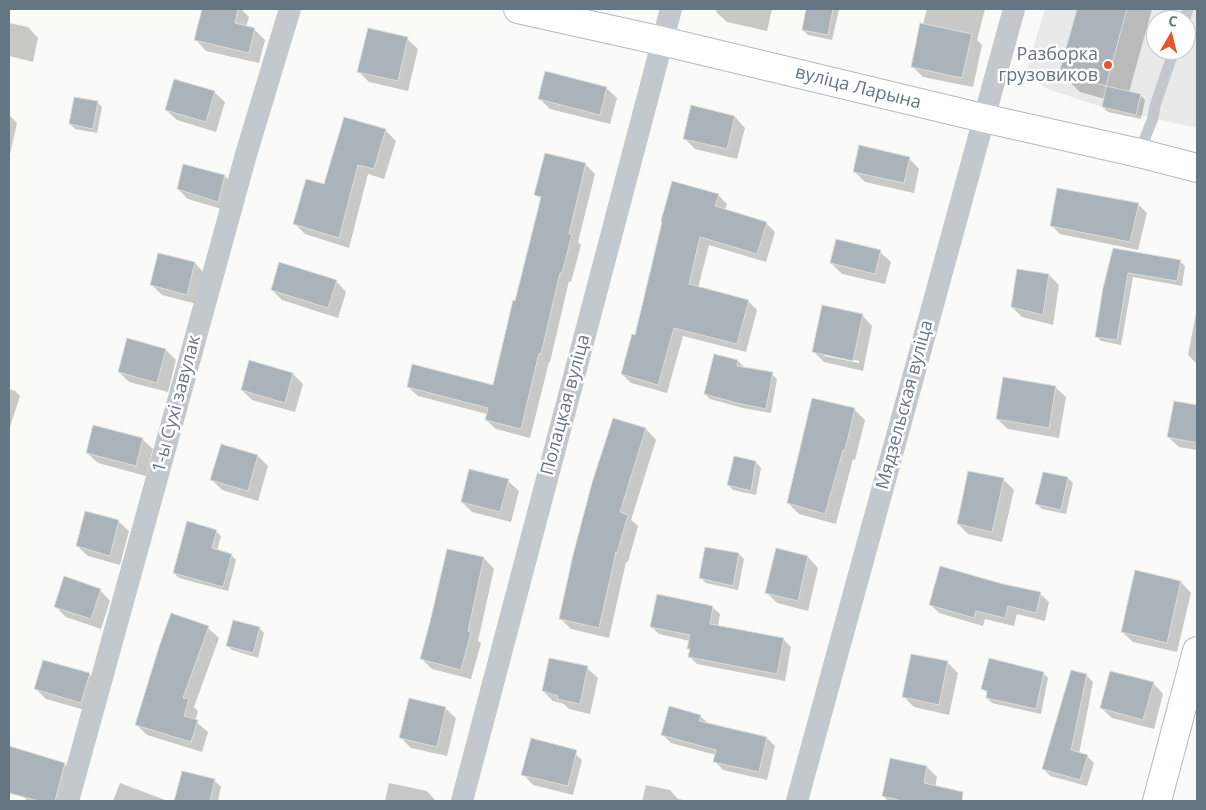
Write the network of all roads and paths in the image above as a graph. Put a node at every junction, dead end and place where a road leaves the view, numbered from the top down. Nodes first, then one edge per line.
1 (290, 9) edge
2 (518, 9) edge
3 (670, 9) edge
4 (1014, 9) edge
5 (662, 41) junction
6 (1171, 60) edge
7 (983, 118) junction
8 (1139, 153) junction
9 (1197, 168) edge
10 (1197, 650) edge
11 (68, 801) edge
12 (462, 801) edge
13 (797, 801) edge
14 (1157, 801) edge

1 - 11 street, 1-ы Сухі завулак
2 - 5 street, вуліца Ларына
3 - 5 street, Полацкая вуліца
4 - 7 street, Мядзельская вуліца
5 - 7 street, вуліца Ларына
5 - 12 street, Полацкая вуліца
6 - 8 lane
7 - 8 street, вуліца Ларына
7 - 13 street, Мядзельская вуліца
8 - 9 street, вуліца Ларына
10 - 14 street

